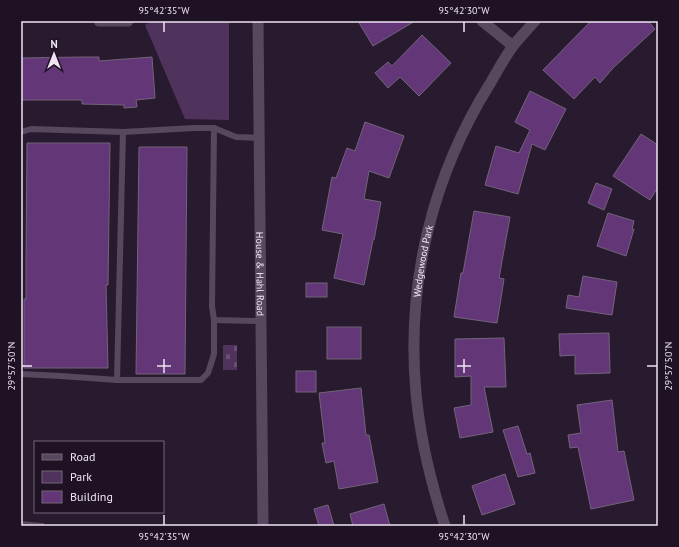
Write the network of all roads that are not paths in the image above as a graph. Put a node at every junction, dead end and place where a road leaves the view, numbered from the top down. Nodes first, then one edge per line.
1 (99, 21) edge
2 (128, 21) edge
3 (258, 21) edge
4 (482, 21) edge
5 (535, 21) edge
6 (513, 46) junction
7 (214, 128) junction
8 (21, 132) edge
9 (123, 132) junction
10 (259, 138) junction
11 (214, 320) junction
12 (261, 321) junction
13 (21, 374) edge
14 (117, 380) junction
15 (21, 524) edge
16 (42, 526) edge
17 (264, 526) edge
18 (444, 526) edge

1 - 2 street
3 - 10 street, House & Hahl Road
4 - 6 street
5 - 6 street, Wedgewood Park
6 - 18 street, Wedgewood Park
7 - 9 lane
7 - 10 lane
7 - 11 lane
8 - 9 lane
9 - 14 lane
10 - 12 street, House & Hahl Road
11 - 12 lane
11 - 14 lane
12 - 17 street, House & Hahl Road
13 - 14 lane
15 - 16 lane

